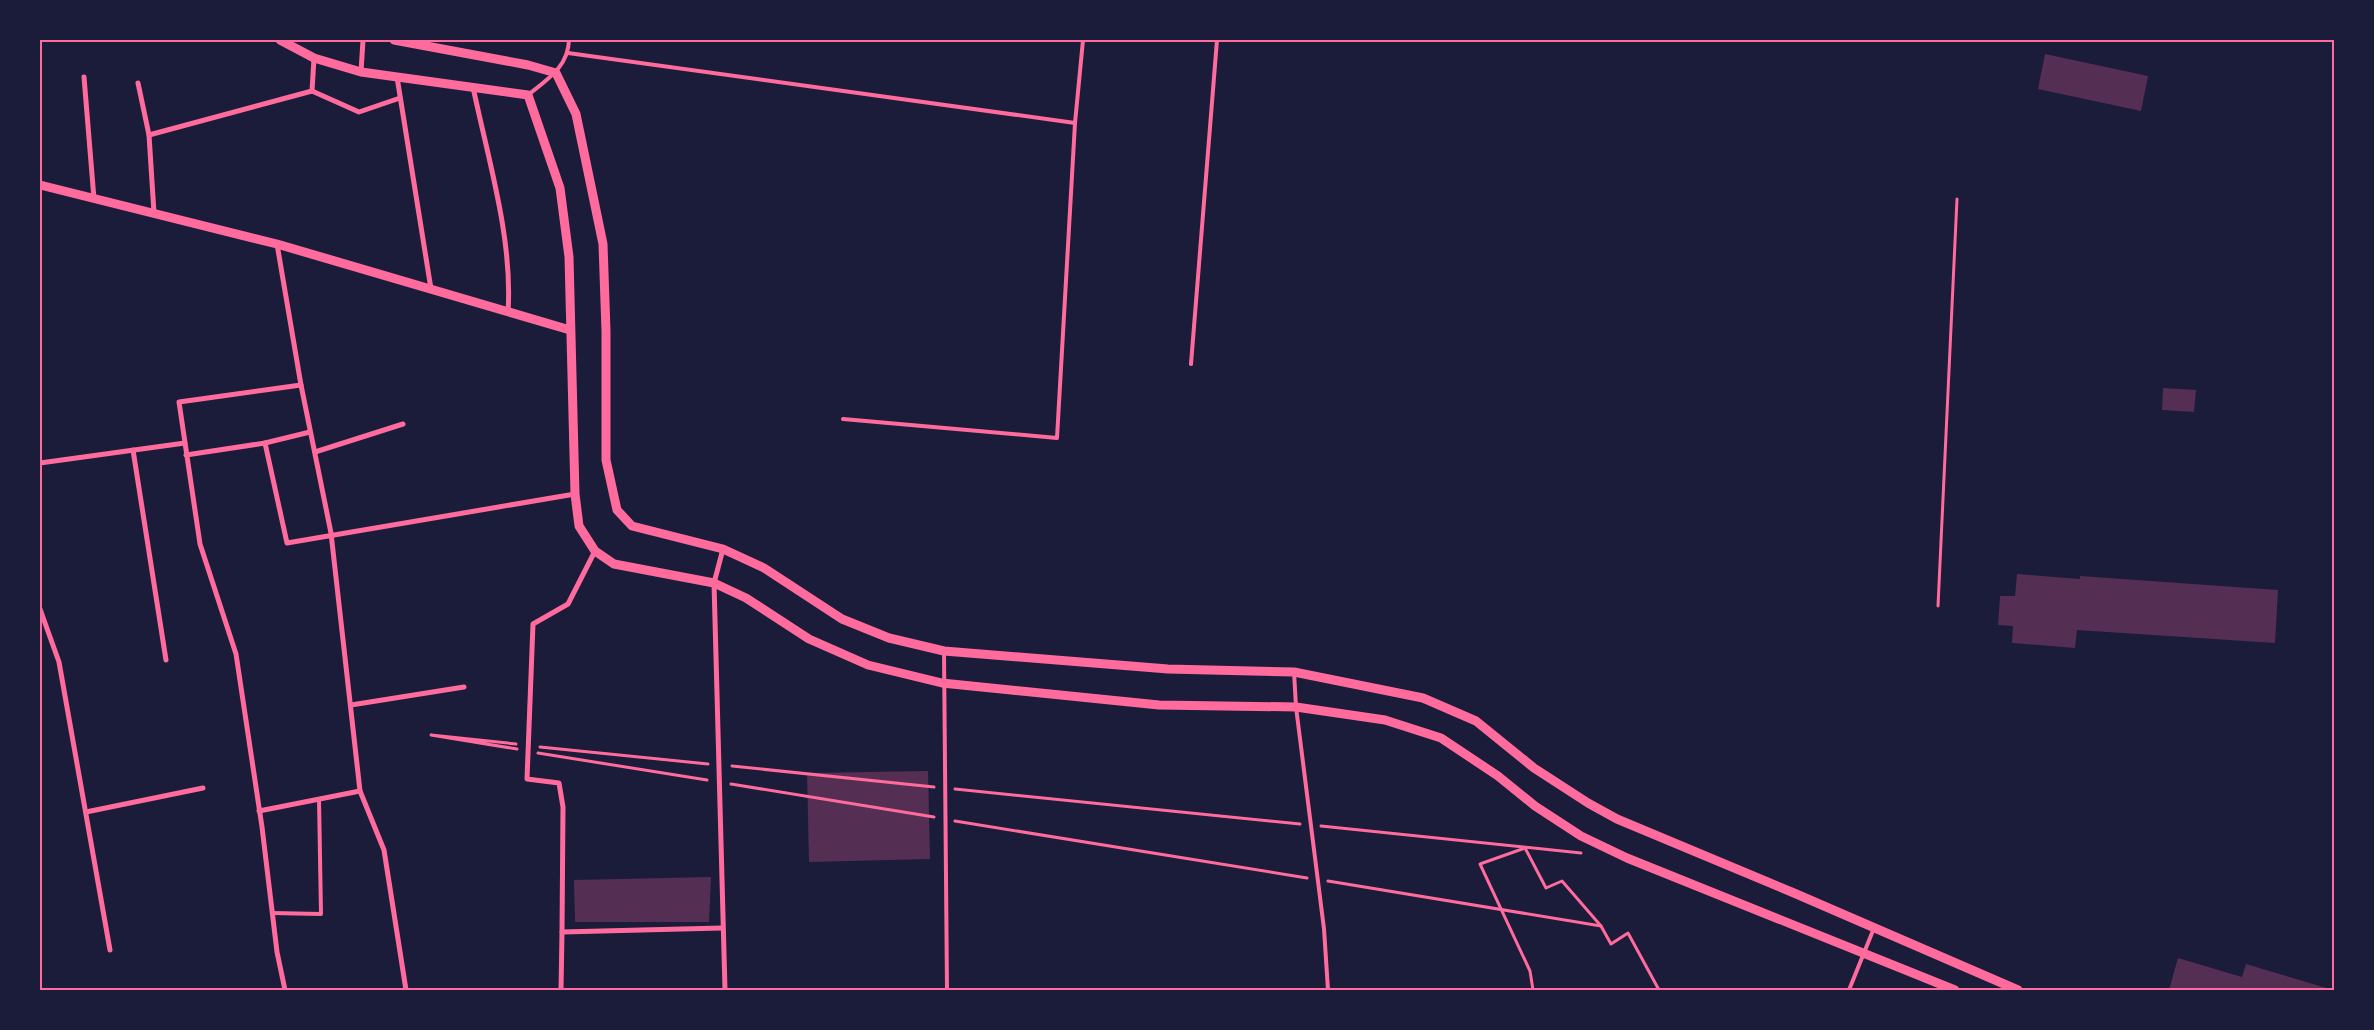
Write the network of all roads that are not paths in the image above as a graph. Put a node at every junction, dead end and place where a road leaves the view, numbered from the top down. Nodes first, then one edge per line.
1 (280, 40) edge
2 (363, 40) edge
3 (394, 40) edge
4 (569, 40) edge
5 (1083, 40) edge
6 (1216, 40) edge
7 (568, 53) junction
8 (314, 58) junction
9 (361, 72) junction
10 (556, 73) junction
11 (397, 77) junction
12 (84, 78) dead end
13 (138, 82) dead end
14 (473, 87) junction
15 (312, 91) junction
16 (528, 95) junction
17 (400, 98) junction
18 (1075, 123) junction
19 (149, 135) junction
20 (40, 185) edge
21 (94, 198) junction
22 (154, 214) junction
23 (277, 244) junction
24 (431, 289) junction
25 (508, 312) junction
26 (570, 330) junction
27 (1191, 364) dead end
28 (301, 385) junction
29 (843, 419) dead end
30 (403, 424) dead end
31 (310, 432) junction
32 (185, 443) junction
33 (264, 443) junction
34 (133, 450) junction
35 (315, 452) junction
36 (186, 455) junction
37 (40, 463) edge
38 (575, 494) junction
39 (331, 533) junction
40 (723, 549) junction
41 (595, 551) junction
42 (714, 583) junction
43 (40, 609) edge
44 (944, 651) junction
45 (166, 660) dead end
46 (1294, 672) junction
47 (942, 683) junction
48 (464, 687) dead end
49 (351, 705) junction
50 (1296, 706) junction
51 (203, 788) dead end
52 (360, 791) junction
53 (319, 799) junction
54 (259, 810) junction
55 (86, 812) junction
56 (272, 913) junction
57 (722, 928) junction
58 (1874, 928) junction
59 (562, 932) junction
60 (110, 950) dead end
61 (1863, 954) junction
62 (285, 990) edge
63 (406, 990) edge
64 (561, 990) edge
65 (725, 990) edge
66 (947, 990) edge
67 (1328, 990) edge
68 (1849, 990) edge
69 (1955, 990) edge
70 (2018, 990) edge

1 - 8 street
2 - 9 street
3 - 10 street
4 - 7 lane
5 - 18 lane
6 - 27 lane
7 - 10 lane
7 - 18 lane
8 - 9 street
8 - 15 street
9 - 11 street
10 - 16 lane
10 - 40 street
11 - 14 street
11 - 17 street
12 - 21 street
13 - 19 street
14 - 16 street
14 - 25 street
15 - 17 street
15 - 19 street
16 - 26 street
17 - 24 street
18 - 29 lane
19 - 22 street
20 - 21 street
21 - 22 street
22 - 23 street
23 - 24 street
23 - 28 street
24 - 25 street
25 - 26 street
26 - 38 street
28 - 31 street
28 - 32 street
30 - 35 street
31 - 33 street
31 - 35 street
32 - 34 street
32 - 36 street
33 - 36 street
33 - 39 street
34 - 37 street
34 - 45 street
35 - 39 street
36 - 54 street
38 - 39 street
38 - 41 street
39 - 49 street
40 - 42 street
40 - 44 street
41 - 42 street
41 - 59 street
42 - 47 street
42 - 57 street
43 - 55 street
44 - 46 street
44 - 47 lane
46 - 50 lane
46 - 58 street
47 - 50 street
47 - 66 lane
48 - 49 street
49 - 52 street
50 - 61 street
50 - 67 lane
51 - 55 street
52 - 53 street
52 - 63 street
53 - 54 street
53 - 56 lane
54 - 56 street
55 - 60 street
56 - 62 street
57 - 59 street
57 - 65 street
58 - 61 lane
58 - 70 street
59 - 64 street
61 - 68 lane
61 - 69 street

